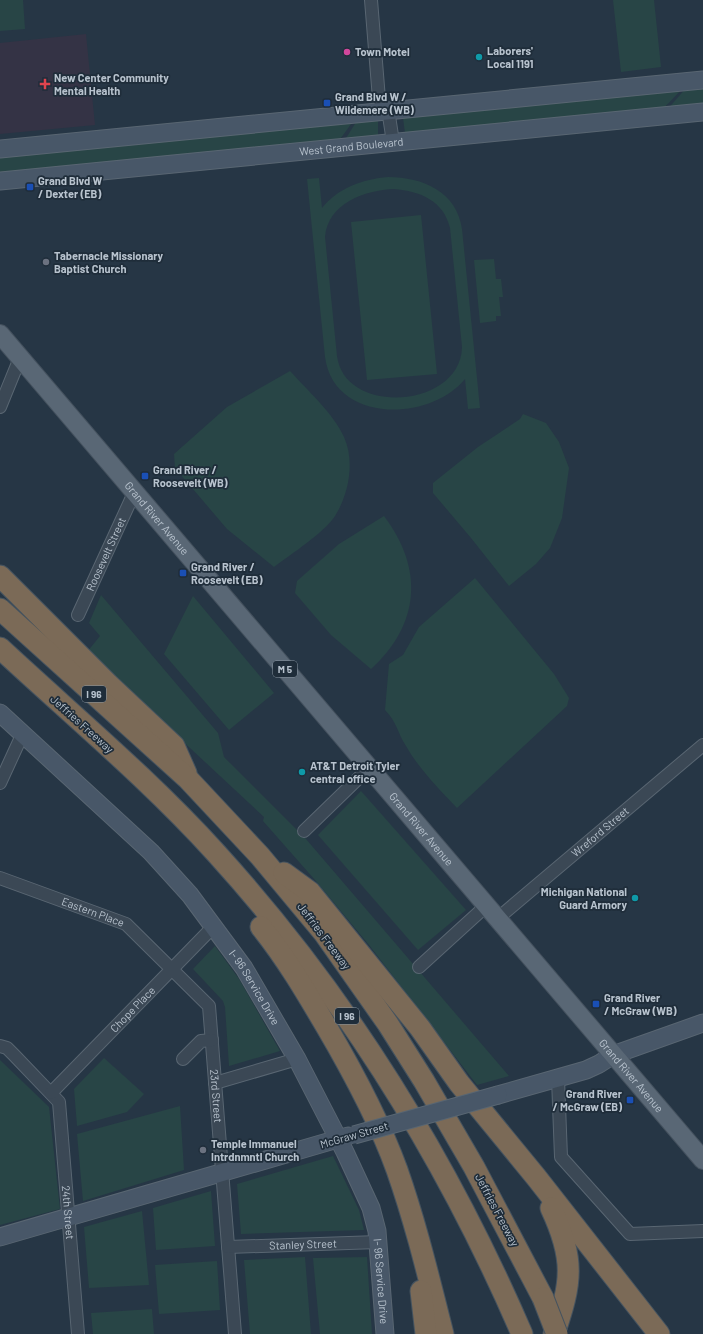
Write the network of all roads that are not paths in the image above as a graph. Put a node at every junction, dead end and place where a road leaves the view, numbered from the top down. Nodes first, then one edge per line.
1 (371, 0) edge
2 (703, 80) edge
3 (387, 111) junction
4 (703, 112) edge
5 (393, 142) junction
6 (0, 149) edge
7 (0, 181) edge
8 (0, 329) edge
9 (10, 346) edge
10 (0, 407) edge
11 (134, 492) junction
12 (0, 576) edge
13 (0, 608) edge
14 (78, 615) dead end
15 (0, 648) edge
16 (0, 662) edge
17 (39, 685) junction
18 (0, 713) edge
19 (23, 733) junction
20 (105, 745) junction
21 (703, 745) edge
22 (369, 768) junction
23 (188, 779) junction
24 (0, 783) edge
25 (304, 831) dead end
26 (260, 856) junction
27 (0, 878) edge
28 (492, 913) junction
29 (214, 926) junction
30 (419, 967) dead end
31 (172, 969) junction
32 (703, 1023) edge
33 (212, 1040) junction
34 (0, 1046) edge
35 (613, 1055) junction
36 (183, 1059) dead end
37 (297, 1059) junction
38 (558, 1079) junction
39 (215, 1083) junction
40 (51, 1093) junction
41 (346, 1137) junction
42 (703, 1160) edge
43 (222, 1173) junction
44 (536, 1177) junction
45 (69, 1218) junction
46 (415, 1230) junction
47 (703, 1231) edge
48 (0, 1237) edge
49 (378, 1242) junction
50 (228, 1248) junction
51 (78, 1334) edge
52 (235, 1334) edge
53 (385, 1334) edge
54 (426, 1334) edge
55 (443, 1334) edge
56 (522, 1334) edge
57 (554, 1334) edge
58 (557, 1334) edge
59 (659, 1334) edge

1 - 3 street
2 - 3 street
3 - 5 street
3 - 6 street
4 - 5 street, West Grand Boulevard
5 - 7 street, West Grand Boulevard
8 - 9 street
9 - 10 street
9 - 11 main road, Grand River Avenue / M 5
11 - 14 street, Roosevelt Street
11 - 22 main road, Grand River Avenue / M 5
12 - 23 highway
13 - 23 highway, Jeffries Freeway / I 96
15 - 17 highway, Jeffries Freeway / I 96
16 - 17 highway
17 - 20 highway, Jeffries Freeway / I 96
18 - 19 street, I- 96 Service Drive
19 - 24 street
19 - 29 street, I- 96 Service Drive
20 - 46 highway
20 - 56 highway, Jeffries Freeway / I 96
21 - 28 street, Wreford Street
22 - 25 street
22 - 28 main road, Grand River Avenue / M 5
23 - 26 highway, Jeffries Freeway / I 96
26 - 44 highway
26 - 58 highway, Jeffries Freeway / I 96, bridge
27 - 31 street, Eastern Place
28 - 30 street, Wreford Street
28 - 35 main road, Grand River Avenue / M 5
29 - 31 street, Chope Place
29 - 37 street, I- 96 Service Drive
31 - 33 street, 23rd Street
31 - 40 street, Chope Place
32 - 35 street, McGraw Street
33 - 36 street
33 - 39 street, 23rd Street
34 - 40 street, 24th Street
35 - 38 street, McGraw Street
35 - 42 main road, Grand River Avenue / M 5
37 - 39 street
37 - 41 street, I- 96 Service Drive
38 - 41 street, McGraw Street, bridge
38 - 47 street
39 - 43 street, 23rd Street
40 - 45 street, 24th Street
41 - 43 street, McGraw Street
41 - 49 street, I- 96 Service Drive
43 - 45 street, McGraw Street
43 - 50 street, 23rd Street
44 - 57 highway
44 - 59 highway
45 - 48 street, McGraw Street
45 - 51 street, 24th Street
46 - 54 highway
46 - 55 highway
49 - 50 street, Stanley Street
49 - 53 street, I- 96 Service Drive
50 - 52 street, 23rd Street

